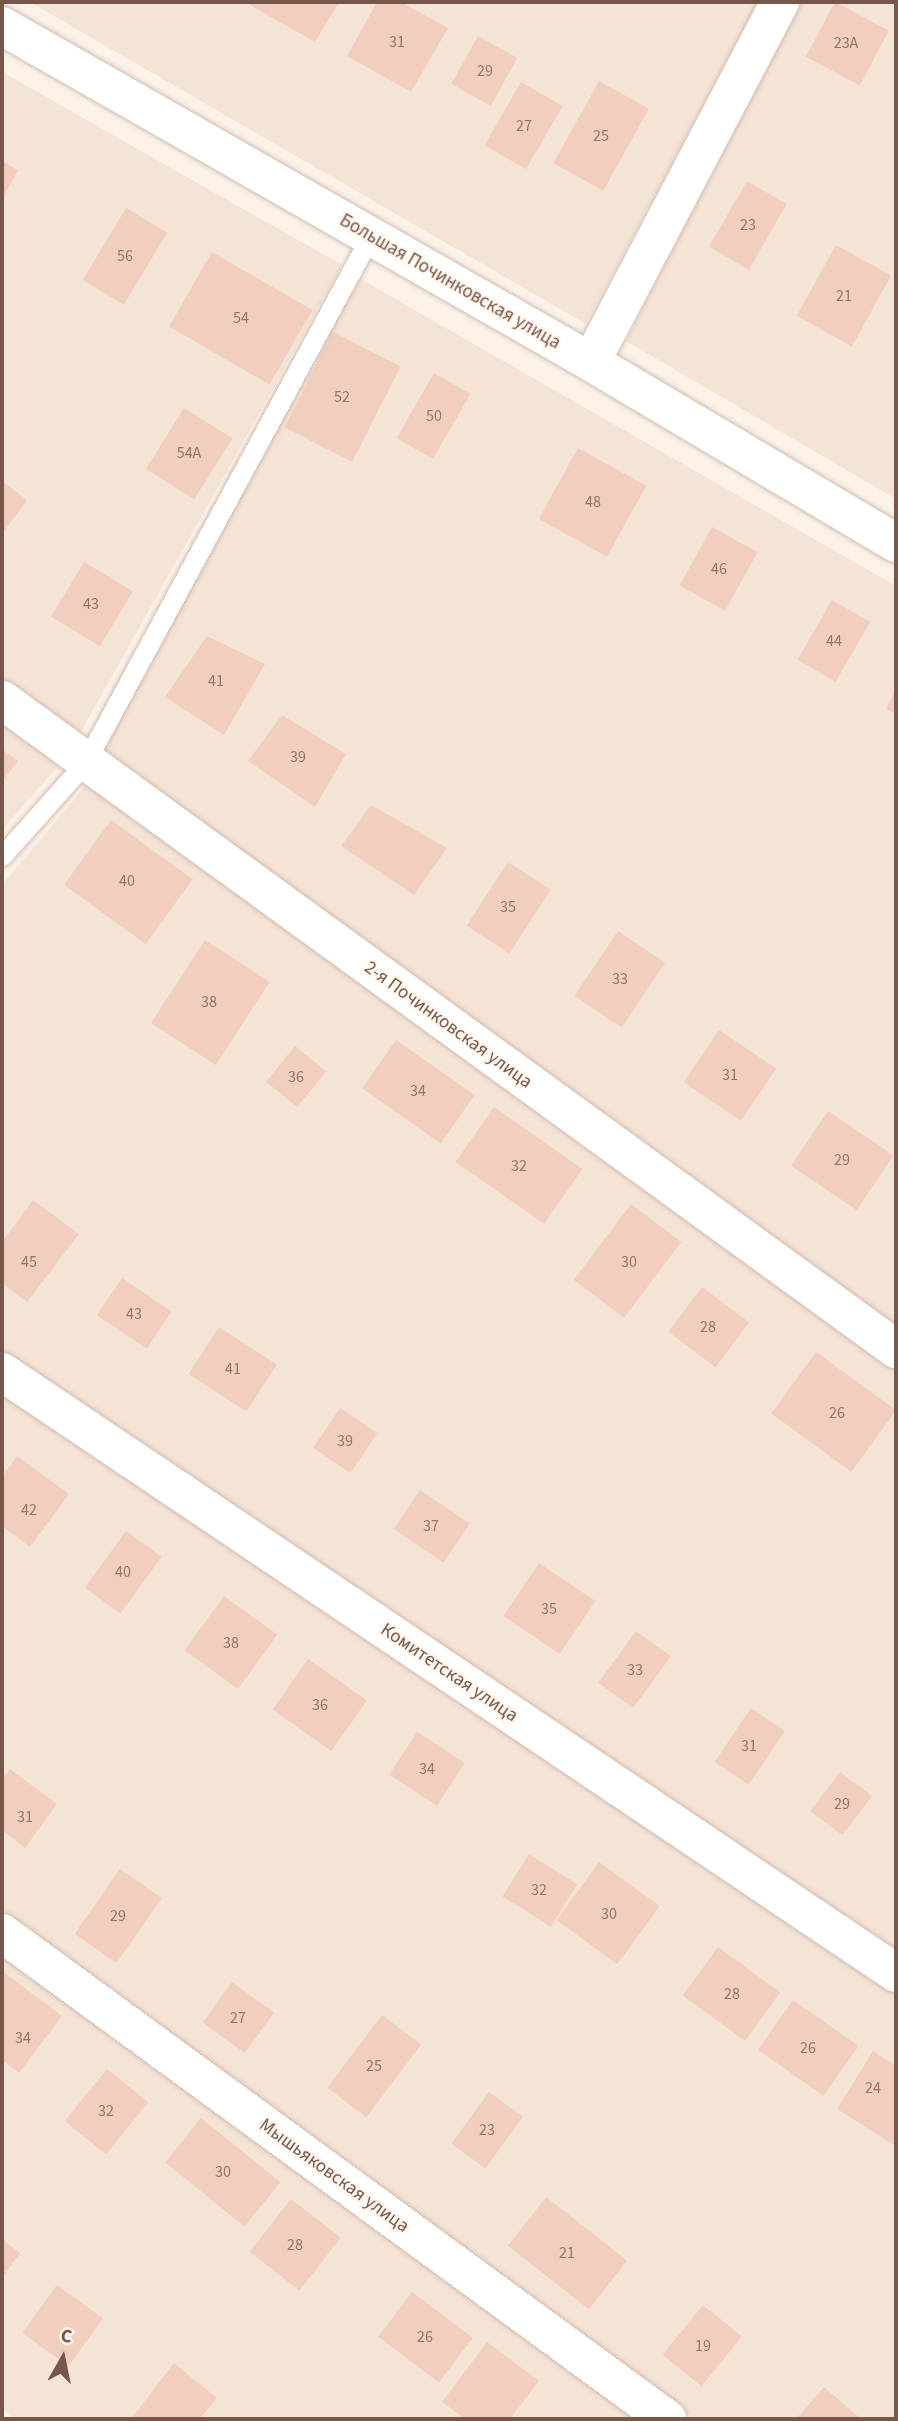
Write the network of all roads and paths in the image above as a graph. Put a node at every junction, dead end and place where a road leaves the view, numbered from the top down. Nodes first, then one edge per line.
1 (780, 2) edge
2 (2, 26) edge
3 (370, 237) junction
4 (591, 362) junction
5 (896, 543) edge
6 (2, 700) edge
7 (85, 763) junction
8 (2, 856) edge
9 (896, 1349) edge
10 (2, 1372) edge
11 (2, 1933) edge
12 (896, 1973) edge
13 (667, 2419) edge

1 - 4 street
2 - 3 street, Большая Починковская улица
3 - 4 street, Большая Починковская улица
3 - 7 lane
4 - 5 street, Большая Починковская улица
6 - 7 street, 2-я Починковская улица
7 - 8 lane
7 - 9 street, 2-я Починковская улица
10 - 12 street, Комитетская улица
11 - 13 street, Мышьяковская улица

